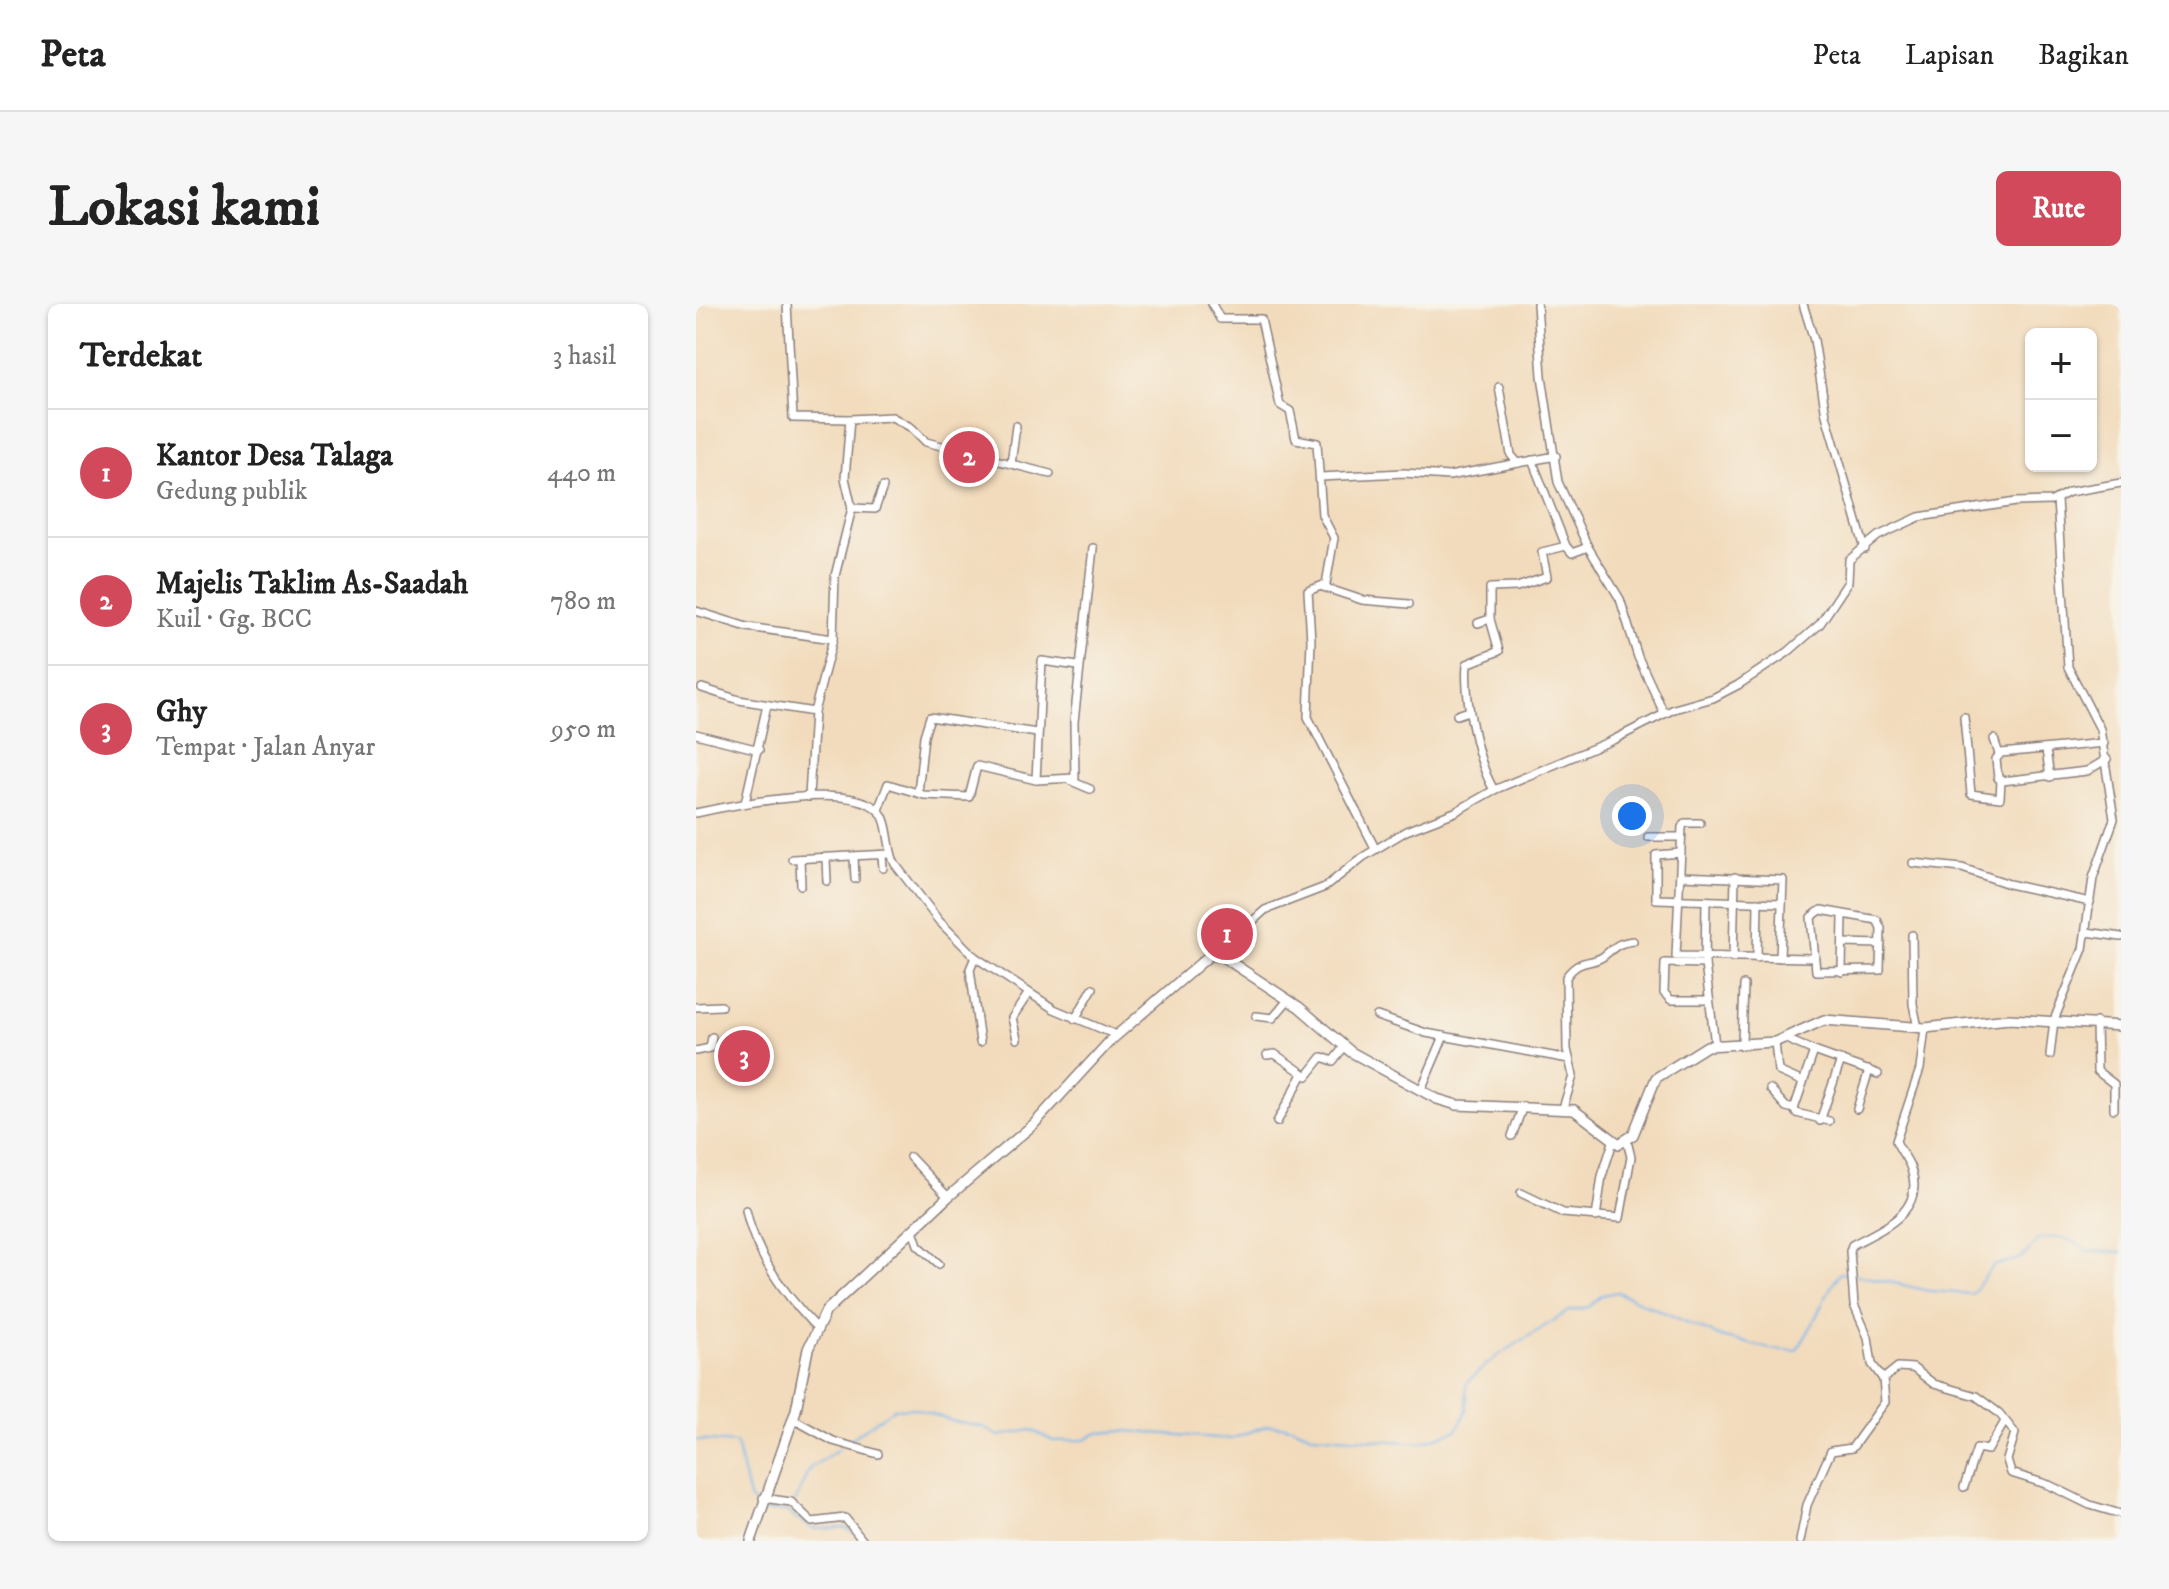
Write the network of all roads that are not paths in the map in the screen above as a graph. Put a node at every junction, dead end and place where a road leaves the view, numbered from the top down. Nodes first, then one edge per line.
1 (787, 304) edge
2 (1212, 304) edge
3 (1537, 304) edge
4 (1803, 304) edge
5 (1499, 387) dead end
6 (850, 419) junction
7 (1016, 426) dead end
8 (1556, 456) junction
9 (1532, 460) junction
10 (1518, 463) junction
11 (1011, 464) junction
12 (1050, 474) dead end
13 (1320, 477) junction
14 (2121, 483) edge
15 (883, 487) dead end
16 (2057, 500) junction
17 (852, 508) junction
18 (1566, 546) junction
19 (1588, 547) junction
20 (1093, 548) dead end
21 (1865, 549) junction
22 (1323, 587) junction
23 (1409, 604) dead end
24 (696, 611) edge
25 (1490, 619) junction
26 (1478, 623) dead end
27 (833, 639) junction
28 (1078, 666) junction
29 (702, 688) dead end
30 (767, 705) junction
31 (1469, 711) junction
32 (814, 712) junction
33 (1664, 713) junction
34 (1457, 715) dead end
35 (1964, 717) dead end
36 (1037, 733) junction
37 (696, 734) edge
38 (1994, 739) dead end
39 (2104, 743) junction
40 (759, 750) junction
41 (2046, 750) junction
42 (1999, 754) junction
43 (2107, 759) junction
44 (2050, 777) junction
45 (1036, 780) junction
46 (1071, 781) junction
47 (2001, 781) junction
48 (1090, 789) dead end
49 (1494, 790) junction
50 (918, 793) junction
51 (809, 797) junction
52 (745, 803) junction
53 (878, 810) junction
54 (696, 813) edge
55 (1700, 823) dead end
56 (1648, 837) dead end
57 (1681, 837) junction
58 (1375, 848) junction
59 (1681, 853) junction
60 (886, 855) junction
61 (854, 857) junction
62 (826, 859) junction
63 (1913, 863) dead end
64 (883, 868) dead end
65 (1680, 876) junction
66 (1735, 877) junction
67 (855, 879) dead end
68 (827, 881) dead end
69 (801, 885) dead end
70 (1679, 901) junction
71 (1706, 901) junction
72 (1734, 901) junction
73 (1758, 902) junction
74 (2090, 902) junction
75 (1782, 903) junction
76 (1843, 915) junction
77 (2087, 932) junction
78 (1912, 935) dead end
79 (2121, 937) edge
80 (1633, 941) dead end
81 (1843, 943) junction
82 (1881, 944) junction
83 (1216, 954) junction
84 (975, 957) junction
85 (1733, 958) junction
86 (1757, 958) junction
87 (1780, 958) junction
88 (1813, 958) junction
89 (1676, 959) junction
90 (1705, 961) junction
91 (1842, 972) junction
92 (1744, 985) dead end
93 (1093, 988) dead end
94 (1028, 994) junction
95 (1288, 1000) junction
96 (1708, 1000) junction
97 (721, 1006) dead end
98 (696, 1007) edge
99 (1256, 1016) dead end
100 (1377, 1016) dead end
101 (1075, 1019) junction
102 (2054, 1020) junction
103 (2096, 1022) junction
104 (2121, 1026) edge
105 (1921, 1028) junction
106 (1116, 1035) junction
107 (1444, 1036) junction
108 (712, 1037) dead end
109 (696, 1038) edge
110 (1017, 1039) dead end
111 (1780, 1040) junction
112 (980, 1042) dead end
113 (1742, 1043) junction
114 (1715, 1045) junction
115 (1344, 1047) junction
116 (697, 1051) edge
117 (1814, 1051) junction
118 (1267, 1055) dead end
119 (2050, 1055) dead end
120 (1569, 1059) junction
121 (1841, 1060) junction
122 (1303, 1074) junction
123 (1803, 1082) junction
124 (1770, 1089) dead end
125 (1421, 1090) junction
126 (1523, 1106) junction
127 (1563, 1108) junction
128 (1794, 1109) junction
129 (1857, 1109) dead end
130 (2114, 1109) dead end
131 (1277, 1122) dead end
132 (1512, 1136) dead end
133 (1627, 1141) junction
134 (1613, 1142) junction
135 (910, 1157) dead end
136 (1521, 1193) dead end
137 (948, 1197) junction
138 (746, 1210) dead end
139 (1596, 1217) junction
140 (913, 1230) junction
141 (939, 1264) dead end
142 (816, 1327) junction
143 (1883, 1379) junction
144 (793, 1419) junction
145 (2004, 1423) junction
146 (878, 1454) dead end
147 (1964, 1487) dead end
148 (767, 1499) junction
149 (2121, 1514) edge
150 (751, 1541) edge
151 (863, 1541) edge
152 (1800, 1541) edge

1 - 6 street
2 - 13 street
3 - 8 street
4 - 21 street
5 - 10 street
6 - 11 street
6 - 17 street
7 - 11 street
8 - 9 street
8 - 19 street
9 - 10 street
9 - 18 street
10 - 13 street
11 - 12 street
13 - 22 street
14 - 16 street
15 - 17 street
16 - 21 street
16 - 39 street
17 - 27 street
18 - 19 street
18 - 25 street
19 - 33 street
20 - 28 street
21 - 33 street
22 - 23 street
22 - 58 street
24 - 27 street
25 - 26 street
25 - 31 street
27 - 32 street
28 - 36 street
28 - 46 street
29 - 30 street
30 - 32 street
30 - 40 street
31 - 34 street
31 - 49 street
32 - 51 street
33 - 49 street
35 - 47 street
36 - 45 street
36 - 50 street
37 - 40 street
38 - 42 street
39 - 41 street
39 - 43 street
40 - 52 street
41 - 42 street
41 - 44 street
42 - 47 street
43 - 44 street
43 - 74 street
44 - 47 street
45 - 46 street
45 - 50 street
46 - 48 street
49 - 58 street
50 - 53 street
51 - 52 street
51 - 53 street
52 - 54 street
53 - 60 street
55 - 57 street
56 - 57 street
57 - 59 street
58 - 83 street
59 - 65 street
59 - 70 street
60 - 61 street
60 - 64 street
60 - 84 street
61 - 62 street
61 - 67 street
62 - 68 street
62 - 69 street
63 - 74 street
65 - 66 street
65 - 70 street
66 - 72 street
66 - 75 street
70 - 71 street
70 - 89 street
71 - 72 street
71 - 90 street
72 - 73 street
72 - 85 street
73 - 75 street
73 - 86 street
74 - 77 street
75 - 87 street
76 - 81 street
76 - 82 street
76 - 88 street
77 - 79 street
77 - 102 street
78 - 105 street
80 - 120 street
81 - 82 street
81 - 91 street
82 - 91 street
83 - 95 street
83 - 106 street
84 - 94 street
84 - 112 street
85 - 86 street
85 - 90 street
86 - 87 street
87 - 88 street
88 - 91 street
89 - 90 street
89 - 96 street
90 - 96 street
92 - 113 street
93 - 101 street
94 - 101 street
94 - 110 street
95 - 99 street
95 - 115 street
96 - 114 street
97 - 98 street
100 - 107 street
101 - 106 street
102 - 103 street
102 - 105 street
102 - 119 street
103 - 104 street
103 - 130 street
105 - 111 street
105 - 143 street
106 - 137 street
107 - 120 street
107 - 125 street
108 - 116 street
109 - 116 street
111 - 113 street
111 - 117 street
111 - 123 street
113 - 114 street
114 - 133 street
115 - 122 street
115 - 125 street
117 - 121 street
117 - 123 street
118 - 122 street
120 - 127 street
121 - 128 street
121 - 129 street
122 - 131 street
123 - 128 street
124 - 128 street
125 - 126 street
126 - 127 street
126 - 132 street
127 - 134 street
133 - 134 street
133 - 139 street
134 - 139 street
135 - 137 street
136 - 139 street
137 - 140 street
138 - 142 street
140 - 141 street
140 - 142 street
142 - 144 street
143 - 145 street
143 - 152 street
144 - 146 street
144 - 148 street
145 - 147 street
145 - 149 street
148 - 150 street
148 - 151 street

